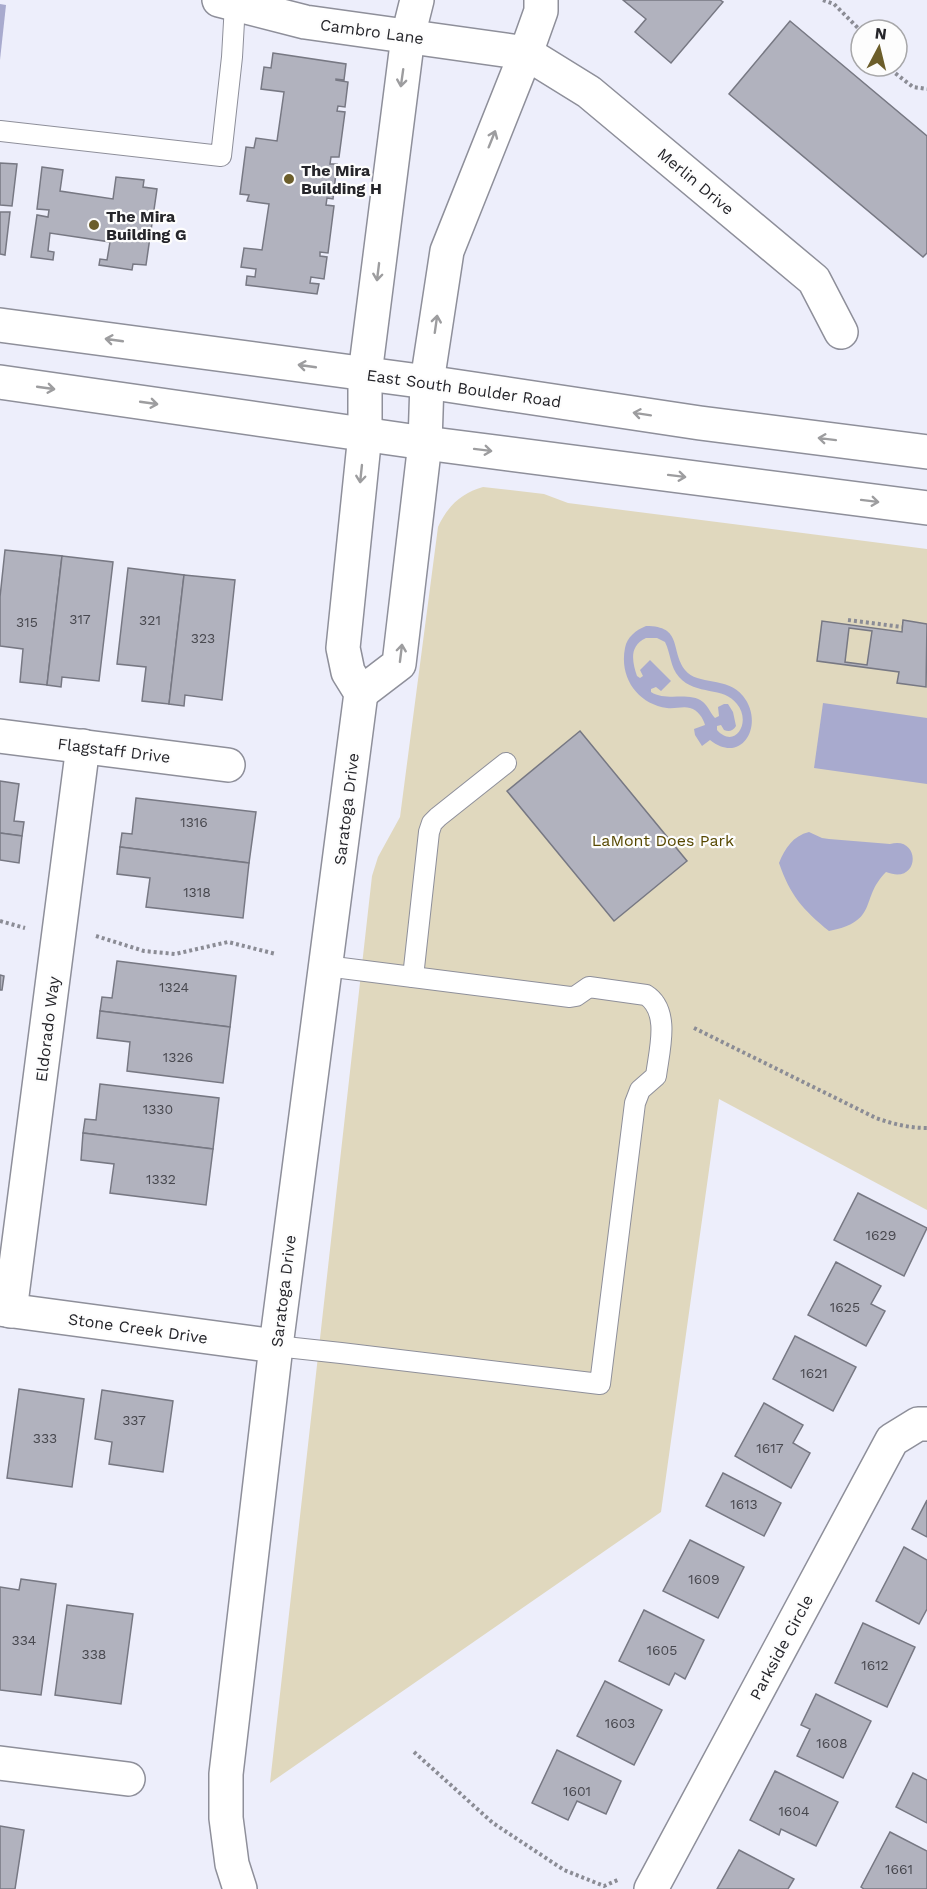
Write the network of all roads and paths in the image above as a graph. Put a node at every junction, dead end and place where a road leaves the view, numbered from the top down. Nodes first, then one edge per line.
1 (417, 0) edge
2 (541, 0) edge
3 (823, 0) edge
4 (227, 2) edge
5 (849, 19) edge
6 (408, 36) junction
7 (526, 53) junction
8 (901, 78) edge
9 (927, 89) edge
10 (0, 131) edge
11 (0, 325) edge
12 (840, 332) dead end
13 (365, 374) junction
14 (0, 382) edge
15 (427, 382) junction
16 (365, 434) junction
17 (425, 443) junction
18 (927, 452) edge
19 (927, 508) edge
20 (848, 620) dead end
21 (902, 627) dead end
22 (362, 693) junction
23 (0, 736) edge
24 (83, 746) junction
25 (506, 763) dead end
26 (228, 765) dead end
27 (0, 921) edge
28 (27, 928) dead end
29 (96, 936) dead end
30 (276, 954) dead end
31 (326, 966) junction
32 (412, 977) junction
33 (694, 1028) dead end
34 (927, 1128) edge
35 (5, 1310) edge
36 (276, 1346) junction
37 (927, 1424) edge
38 (414, 1752) dead end
39 (0, 1763) edge
40 (128, 1779) dead end
41 (640, 1882) edge
42 (240, 1889) edge

1 - 6 street
2 - 7 street
3 - 5 path
4 - 6 street, Cambro Lane
4 - 10 lane
6 - 7 street, Cambro Lane
6 -> 13 street
7 - 12 street, Merlin Drive
15 -> 7 street
8 - 9 path
13 -> 11 street, East South Boulder Road
13 - 15 street, East South Boulder Road
13 - 16 street
14 -> 16 street
15 - 17 street
18 -> 15 street, East South Boulder Road
16 - 17 street
16 -> 22 street
17 -> 19 street
22 -> 17 street
20 - 21 path
22 - 31 street, Saratoga Drive
23 - 24 street, Flagstaff Drive
24 - 26 street, Flagstaff Drive
24 - 35 street, Eldorado Way
25 - 32 lane
27 - 28 path
29 - 30 path
31 - 32 lane
31 - 36 street, Saratoga Drive
32 - 36 lane
33 - 34 path
35 - 36 street, Stone Creek Drive
36 - 42 street, Saratoga Drive
37 - 41 street, Parkside Circle
38 - 41 path
39 - 40 street

